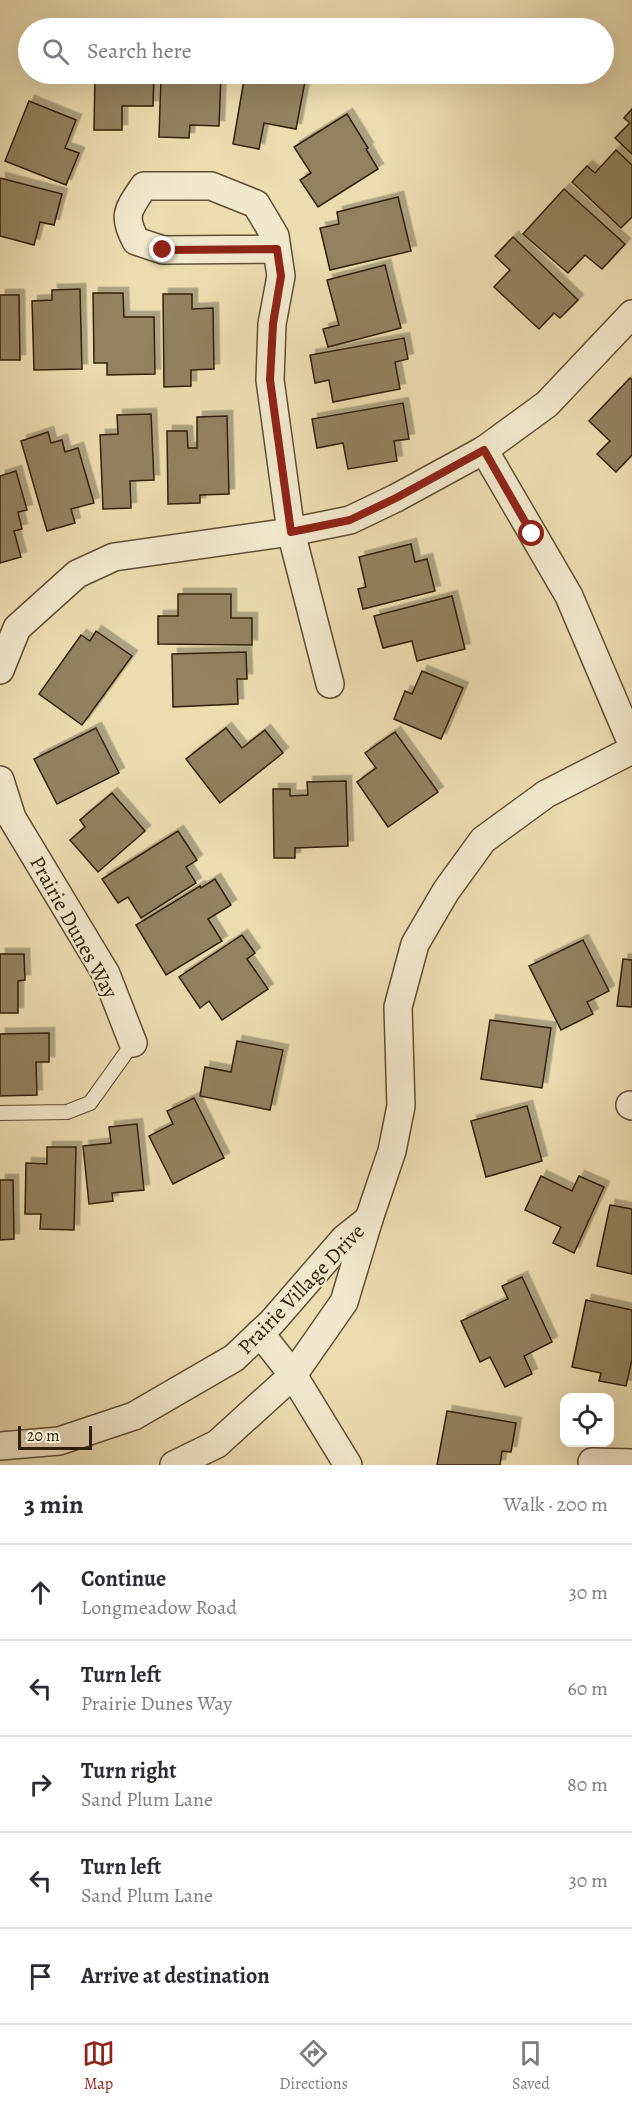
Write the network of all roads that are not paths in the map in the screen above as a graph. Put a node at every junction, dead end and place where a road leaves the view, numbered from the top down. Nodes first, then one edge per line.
1 (277, 249) junction
2 (632, 314) edge
3 (484, 450) junction
4 (291, 532) junction
5 (0, 670) edge
6 (330, 684) dead end
7 (632, 744) edge
8 (632, 750) edge
9 (0, 780) edge
10 (134, 1043) joint
11 (0, 1113) edge
12 (369, 1219) junction
13 (260, 1333) junction
14 (293, 1375) junction
15 (0, 1446) edge
16 (592, 1462) dead end
17 (632, 1463) edge
18 (174, 1465) edge
19 (348, 1465) edge

1 - 1 street
1 - 4 street
2 - 3 street
3 - 4 street
3 - 7 street
4 - 5 street
4 - 6 street
8 - 12 street, Prairie Village Drive
9 - 10 street, Prairie Dunes Way
10 - 11 lane
12 - 13 street, Prairie Village Drive
12 - 14 street, Prairie Village Drive
13 - 14 street
13 - 15 street, Prairie Village Drive
14 - 18 street, Prairie Village Drive
14 - 19 street
16 - 17 street

